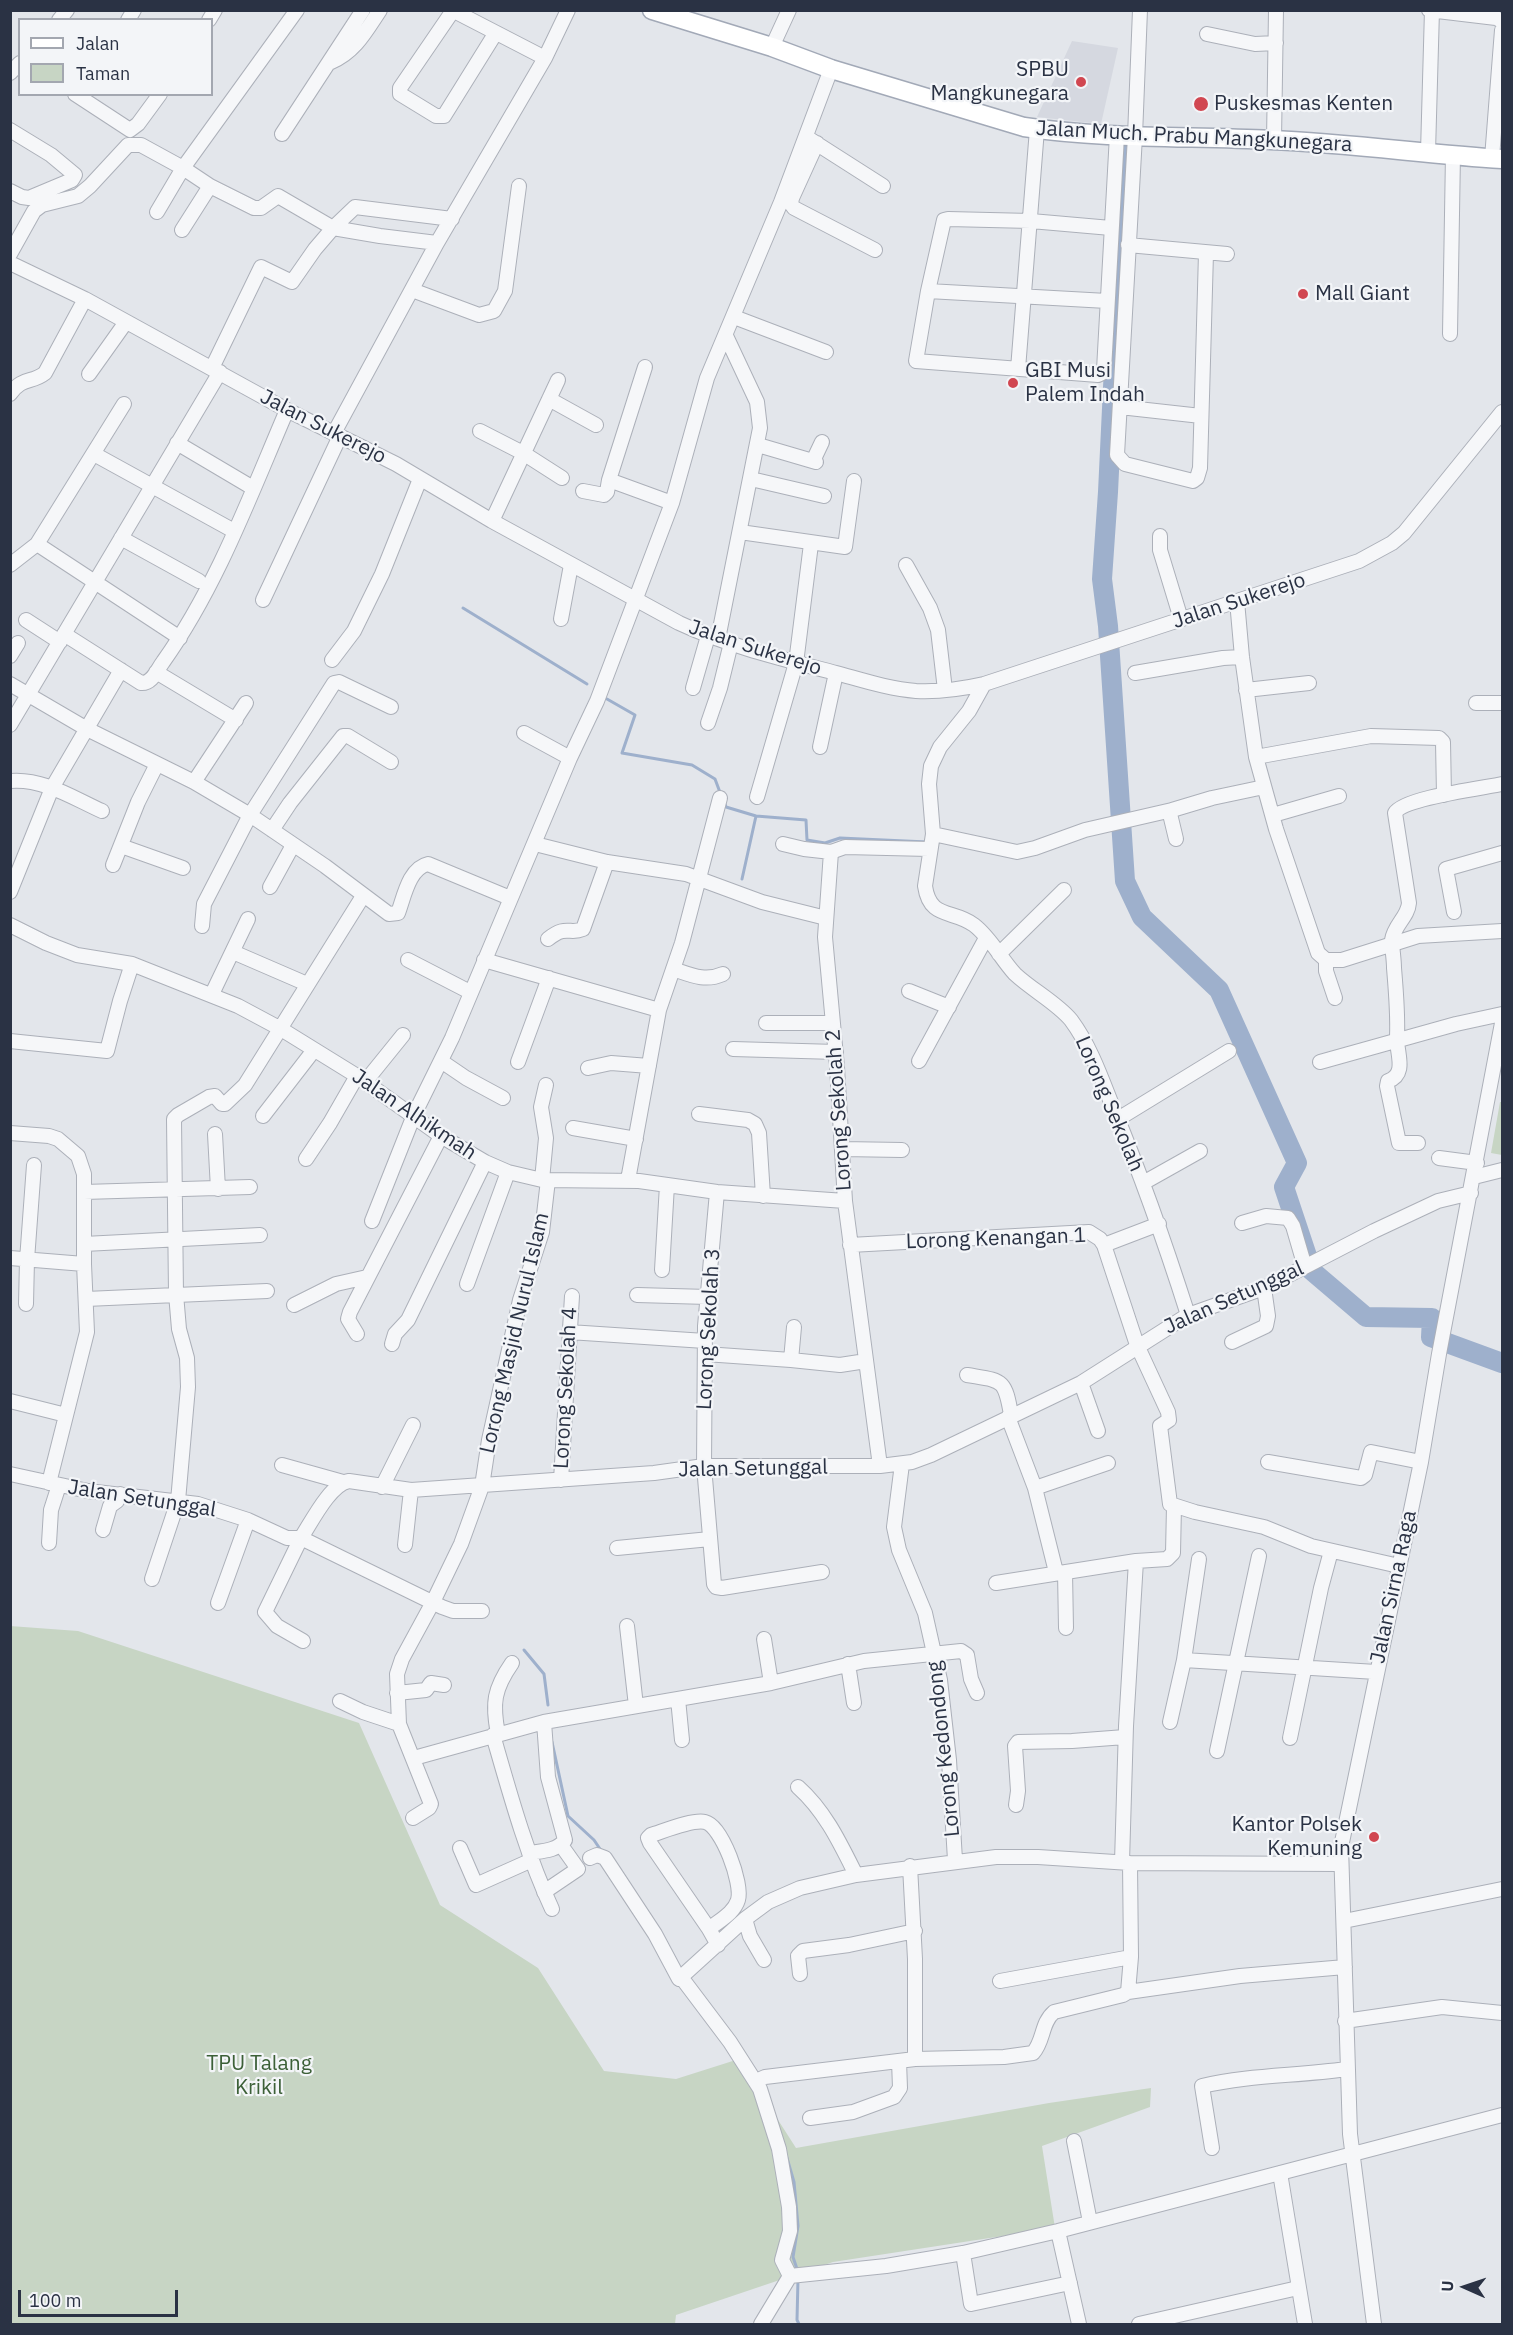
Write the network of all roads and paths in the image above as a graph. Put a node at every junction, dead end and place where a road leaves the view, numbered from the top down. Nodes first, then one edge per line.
1 (297, 10) edge
2 (363, 10) edge
3 (380, 10) edge
4 (568, 10) edge
5 (652, 10) edge
6 (789, 10) edge
7 (1140, 10) edge
8 (1276, 10) edge
9 (1431, 11) edge
10 (1503, 21) edge
11 (1503, 30) edge
12 (495, 33) junction
13 (1207, 34) dead end
14 (1276, 43) junction
15 (772, 48) junction
16 (545, 58) junction
17 (330, 63) junction
18 (831, 69) junction
19 (78, 96) edge
20 (159, 96) edge
21 (1037, 129) junction
22 (10, 130) edge
23 (282, 134) dead end
24 (1116, 135) junction
25 (1136, 136) junction
26 (812, 140) junction
27 (1274, 140) junction
28 (1428, 152) junction
29 (1453, 154) junction
30 (1497, 159) edge
31 (183, 168) junction
32 (210, 186) junction
33 (519, 186) dead end
34 (883, 186) dead end
35 (10, 191) edge
36 (157, 212) dead end
37 (452, 219) junction
38 (1031, 221) junction
39 (333, 228) junction
40 (1112, 228) junction
41 (182, 231) dead end
42 (437, 243) junction
43 (1128, 245) junction
44 (875, 250) dead end
45 (1206, 253) junction
46 (10, 254) edge
47 (1227, 254) dead end
48 (10, 263) edge
49 (412, 290) junction
50 (928, 291) junction
51 (1026, 296) junction
52 (85, 299) junction
53 (1107, 302) junction
54 (735, 317) junction
55 (126, 322) junction
56 (1450, 333) dead end
57 (726, 336) junction
58 (826, 352) dead end
59 (645, 367) dead end
60 (1018, 369) junction
61 (216, 370) junction
62 (89, 374) dead end
63 (558, 380) dead end
64 (10, 394) edge
65 (549, 399) junction
66 (124, 404) dead end
67 (1120, 407) junction
68 (286, 410) junction
69 (1503, 412) edge
70 (1201, 416) junction
71 (596, 425) dead end
72 (480, 431) dead end
73 (337, 434) junction
74 (822, 442) dead end
75 (177, 443) junction
76 (758, 445) junction
77 (524, 453) junction
78 (94, 454) junction
79 (562, 478) dead end
80 (420, 479) junction
81 (751, 479) junction
82 (609, 480) junction
83 (854, 480) dead end
84 (151, 487) junction
85 (253, 488) junction
86 (583, 491) dead end
87 (824, 496) dead end
88 (672, 503) junction
89 (492, 521) junction
90 (234, 531) junction
91 (740, 532) junction
92 (1160, 536) dead end
93 (121, 538) junction
94 (37, 544) junction
95 (811, 544) junction
96 (10, 565) edge
97 (571, 565) junction
98 (906, 565) dead end
99 (199, 581) dead end
100 (94, 583) junction
101 (263, 600) dead end
102 (636, 600) junction
103 (1237, 601) junction
104 (561, 619) dead end
105 (1181, 619) junction
106 (26, 620) dead end
107 (62, 638) junction
108 (180, 638) junction
109 (719, 639) junction
110 (1242, 657) junction
111 (332, 660) dead end
112 (796, 663) junction
113 (121, 670) junction
114 (156, 672) junction
115 (836, 673) junction
116 (1135, 673) dead end
117 (1308, 683) dead end
118 (10, 684) edge
119 (984, 684) junction
120 (693, 688) dead end
121 (945, 690) junction
122 (1246, 690) junction
123 (28, 694) junction
124 (246, 703) dead end
125 (1476, 703) dead end
126 (1503, 704) edge
127 (391, 707) dead end
128 (236, 720) junction
129 (708, 723) dead end
130 (10, 726) edge
131 (87, 729) junction
132 (524, 733) dead end
133 (820, 747) dead end
134 (1256, 757) junction
135 (570, 758) junction
136 (391, 762) dead end
137 (157, 764) junction
138 (10, 781) edge
139 (194, 782) junction
140 (1503, 784) edge
141 (1264, 787) junction
142 (52, 788) junction
143 (1444, 795) junction
144 (1339, 796) dead end
145 (757, 797) dead end
146 (720, 798) dead end
147 (1172, 810) junction
148 (102, 812) dead end
149 (250, 815) junction
150 (1273, 815) junction
151 (272, 830) junction
152 (1176, 839) dead end
153 (931, 842) junction
154 (535, 844) junction
155 (783, 844) dead end
156 (293, 845) junction
157 (121, 846) junction
158 (831, 852) junction
159 (1503, 853) edge
160 (607, 862) junction
161 (113, 865) dead end
162 (183, 868) dead end
163 (699, 879) junction
164 (270, 887) dead end
165 (1064, 890) dead end
166 (10, 892) edge
167 (363, 896) junction
168 (510, 898) junction
169 (1454, 912) dead end
170 (826, 918) junction
171 (248, 919) dead end
172 (10, 925) edge
173 (202, 926) dead end
174 (1503, 931) edge
175 (986, 938) junction
176 (548, 939) dead end
177 (1393, 944) junction
178 (233, 952) junction
179 (999, 954) junction
180 (408, 960) dead end
181 (484, 960) junction
182 (1326, 960) junction
183 (132, 964) junction
184 (673, 969) junction
185 (723, 974) dead end
186 (549, 978) junction
187 (307, 984) junction
188 (909, 991) dead end
189 (470, 992) junction
190 (212, 994) junction
191 (1335, 998) dead end
192 (949, 1008) junction
193 (659, 1010) junction
194 (1503, 1014) edge
195 (766, 1023) dead end
196 (833, 1023) junction
197 (1503, 1023) edge
198 (281, 1029) junction
199 (403, 1035) dead end
200 (1397, 1040) junction
201 (10, 1041) edge
202 (733, 1049) dead end
203 (314, 1050) junction
204 (1229, 1050) dead end
205 (836, 1052) junction
206 (441, 1061) junction
207 (919, 1061) dead end
208 (518, 1062) dead end
209 (1320, 1062) dead end
210 (649, 1066) junction
211 (588, 1068) dead end
212 (361, 1079) junction
213 (546, 1085) dead end
214 (503, 1098) dead end
215 (699, 1114) dead end
216 (414, 1115) junction
217 (263, 1116) dead end
218 (1118, 1119) junction
219 (573, 1128) dead end
220 (10, 1133) edge
221 (215, 1134) dead end
222 (441, 1136) junction
223 (636, 1139) junction
224 (1418, 1143) dead end
225 (842, 1149) junction
226 (902, 1150) dead end
227 (1200, 1150) dead end
228 (1439, 1158) dead end
229 (306, 1159) dead end
230 (485, 1162) junction
231 (34, 1166) dead end
232 (1475, 1170) junction
233 (1503, 1170) edge
234 (508, 1172) junction
235 (545, 1180) junction
236 (628, 1180) junction
237 (1143, 1183) junction
238 (667, 1185) junction
239 (250, 1187) dead end
240 (218, 1189) junction
241 (175, 1190) junction
242 (84, 1192) junction
243 (717, 1192) junction
244 (1471, 1193) junction
245 (763, 1196) junction
246 (845, 1201) junction
247 (372, 1221) dead end
248 (1242, 1223) dead end
249 (1159, 1224) junction
250 (260, 1235) dead end
251 (176, 1239) junction
252 (84, 1244) junction
253 (850, 1245) junction
254 (1104, 1245) junction
255 (10, 1258) edge
256 (27, 1260) junction
257 (84, 1264) junction
258 (1308, 1265) junction
259 (662, 1270) dead end
260 (367, 1277) junction
261 (467, 1284) dead end
262 (1263, 1288) junction
263 (267, 1292) dead end
264 (176, 1294) junction
265 (637, 1295) dead end
266 (572, 1296) dead end
267 (708, 1297) junction
268 (86, 1299) junction
269 (26, 1304) dead end
270 (294, 1305) dead end
271 (1188, 1315) junction
272 (794, 1327) dead end
273 (570, 1332) junction
274 (357, 1334) dead end
275 (1232, 1342) dead end
276 (392, 1344) dead end
277 (1137, 1346) junction
278 (705, 1348) junction
279 (791, 1360) junction
280 (866, 1361) junction
281 (967, 1375) dead end
282 (1081, 1383) junction
283 (10, 1401) edge
284 (66, 1415) junction
285 (1010, 1416) junction
286 (413, 1425) dead end
287 (1098, 1431) dead end
288 (1268, 1462) dead end
289 (1421, 1462) junction
290 (1108, 1463) dead end
291 (902, 1464) junction
292 (282, 1466) dead end
293 (704, 1466) junction
294 (880, 1466) junction
295 (10, 1474) edge
296 (561, 1480) junction
297 (343, 1482) junction
298 (54, 1484) junction
299 (482, 1486) junction
300 (382, 1487) junction
301 (1035, 1488) junction
302 (411, 1490) junction
303 (120, 1494) junction
304 (178, 1501) junction
305 (1174, 1506) junction
306 (248, 1520) junction
307 (103, 1530) dead end
308 (301, 1538) junction
309 (710, 1539) junction
310 (49, 1543) dead end
311 (405, 1545) dead end
312 (617, 1548) dead end
313 (1331, 1551) junction
314 (1259, 1556) dead end
315 (1199, 1559) dead end
316 (1136, 1561) junction
317 (1398, 1566) junction
318 (822, 1572) dead end
319 (1061, 1572) junction
320 (152, 1579) dead end
321 (996, 1583) dead end
322 (433, 1602) junction
323 (218, 1603) dead end
324 (482, 1611) dead end
325 (627, 1626) dead end
326 (1066, 1628) dead end
327 (764, 1639) dead end
328 (303, 1641) dead end
329 (934, 1654) junction
330 (1184, 1660) junction
331 (512, 1663) dead end
332 (848, 1664) junction
333 (1236, 1664) junction
334 (1305, 1669) junction
335 (1376, 1672) junction
336 (771, 1683) junction
337 (444, 1685) dead end
338 (397, 1693) junction
339 (977, 1693) dead end
340 (678, 1699) junction
341 (340, 1701) dead end
342 (854, 1703) dead end
343 (636, 1706) junction
344 (544, 1722) junction
345 (1170, 1722) dead end
346 (399, 1724) junction
347 (495, 1734) junction
348 (1125, 1737) junction
349 (1290, 1738) dead end
350 (682, 1740) dead end
351 (1217, 1751) dead end
352 (414, 1758) junction
353 (798, 1787) dead end
354 (1016, 1804) dead end
355 (413, 1818) dead end
356 (561, 1845) junction
357 (460, 1848) dead end
358 (530, 1857) junction
359 (590, 1858) dead end
360 (955, 1860) junction
361 (1126, 1862) junction
362 (1340, 1864) junction
363 (910, 1866) junction
364 (856, 1875) junction
365 (1503, 1889) edge
366 (544, 1892) junction
367 (552, 1909) dead end
368 (745, 1919) junction
369 (1344, 1921) junction
370 (709, 1929) junction
371 (915, 1931) junction
372 (718, 1945) junction
373 (1131, 1957) junction
374 (764, 1960) dead end
375 (1345, 1967) junction
376 (685, 1974) junction
377 (800, 1974) dead end
378 (1000, 1981) dead end
379 (1128, 1992) junction
380 (1503, 2013) edge
381 (1345, 2021) junction
382 (915, 2059) junction
383 (899, 2061) junction
384 (1346, 2069) junction
385 (760, 2079) junction
386 (1503, 2115) edge
387 (810, 2118) dead end
388 (1074, 2141) dead end
389 (1212, 2148) dead end
390 (1353, 2154) junction
391 (1281, 2173) junction
392 (1090, 2222) junction
393 (1058, 2231) junction
394 (963, 2253) junction
395 (796, 2276) junction
396 (1070, 2283) junction
397 (1298, 2288) junction
398 (761, 2325) edge
399 (1079, 2325) edge
400 (1138, 2325) edge
401 (1305, 2325) edge
402 (1374, 2325) edge

1 - 31 street
2 - 17 street
3 - 17 street
4 - 16 street
5 - 15 main road, Jalan Much. Prabu Mangkunegara
6 - 15 street
7 - 25 street
8 - 14 street
9 - 10 street
9 - 28 street
11 - 30 street
12 - 12 street
12 - 16 street
13 - 14 street
14 - 27 street
15 - 18 main road, Jalan Much. Prabu Mangkunegara
16 - 37 street
17 - 23 street
18 - 21 main road, Jalan Much. Prabu Mangkunegara
18 - 26 street
19 - 20 street
21 - 24 main road, Jalan Much. Prabu Mangkunegara
21 - 38 street
22 - 35 street
24 - 25 main road, Jalan Much. Prabu Mangkunegara
24 - 40 street
25 - 27 main road, Jalan Much. Prabu Mangkunegara
25 - 43 street
26 - 34 street
26 - 44 street
26 - 54 street
27 - 28 main road, Jalan Much. Prabu Mangkunegara
28 - 29 main road, Jalan Much. Prabu Mangkunegara
29 - 30 main road, Jalan Much. Prabu Mangkunegara
29 - 56 street
31 - 32 street
31 - 36 street
31 - 46 street
32 - 39 street
32 - 41 street
33 - 49 street
37 - 39 street
37 - 42 street
38 - 40 street
38 - 50 street
38 - 51 street
39 - 42 street
39 - 61 street
40 - 53 street
42 - 49 street
43 - 45 street
43 - 67 street
45 - 47 street
45 - 70 street
48 - 52 street, Jalan Sukerejo
49 - 73 street
50 - 51 street
50 - 60 street
51 - 53 street
51 - 60 street
52 - 55 street, Jalan Sukerejo
52 - 64 street
53 - 60 street
54 - 57 street
54 - 58 street
55 - 61 street, Jalan Sukerejo
55 - 62 street
57 - 76 street
57 - 88 street
59 - 82 street
61 - 68 street, Jalan Sukerejo
61 - 75 street
63 - 65 street
65 - 71 street
65 - 77 street
66 - 78 street
67 - 70 street
67 - 70 street
68 - 73 street, Jalan Sukerejo
68 - 85 street
69 - 103 street, Jalan Sukerejo
72 - 77 street
73 - 80 street, Jalan Sukerejo
73 - 101 street
74 - 76 street
75 - 84 street
75 - 85 street
76 - 81 street
77 - 79 street
77 - 89 street
78 - 84 street
78 - 94 street
80 - 89 street, Jalan Sukerejo
80 - 111 street
81 - 87 street
81 - 91 street
82 - 86 street
82 - 88 street
83 - 95 street
84 - 90 street
84 - 93 street
85 - 90 street
88 - 102 street
89 - 97 street, Jalan Sukerejo
90 - 108 street
91 - 95 street
91 - 109 street
92 - 105 street
93 - 99 street
93 - 100 street
94 - 96 street
94 - 100 street
95 - 112 street
97 - 102 street, Jalan Sukerejo
97 - 104 street
98 - 121 street
100 - 107 street
100 - 108 street
102 - 109 street, Jalan Sukerejo
102 - 135 street
103 - 105 street, Jalan Sukerejo
103 - 110 street
105 - 119 street, Jalan Sukerejo
106 - 107 street
107 - 113 street
107 - 123 street
108 - 114 street
109 - 112 street, Jalan Sukerejo
109 - 120 street
109 - 129 street
110 - 116 street
110 - 122 street
112 - 115 street, Jalan Sukerejo
112 - 145 street
113 - 114 street
113 - 131 street
114 - 128 street
115 - 121 street, Jalan Sukerejo
115 - 133 street
117 - 122 street
118 - 123 street
119 - 121 street, Jalan Sukerejo
119 - 153 street, Lorong Sekolah
122 - 134 street
123 - 130 street
123 - 131 street
124 - 128 street
125 - 126 street
127 - 149 street
128 - 139 street
131 - 137 street
131 - 142 street
132 - 135 street
134 - 141 street
134 - 143 street
135 - 154 street
136 - 151 street
137 - 139 street
137 - 157 street
138 - 142 street
139 - 149 street
140 - 143 street
141 - 147 street
141 - 150 street
142 - 148 street
142 - 166 street
143 - 177 street
144 - 150 street
146 - 163 street
147 - 152 street
147 - 153 street
149 - 151 street
149 - 173 street
150 - 182 street
151 - 156 street
153 - 158 street
153 - 175 street, Lorong Sekolah
154 - 160 street
154 - 168 street
155 - 158 street
156 - 164 street
156 - 167 street
157 - 161 street
157 - 162 street
158 - 170 street, Lorong Sekolah 2
159 - 169 street
160 - 163 street
160 - 176 street
163 - 170 street
163 - 184 street
165 - 179 street
167 - 168 street
167 - 187 street
168 - 181 street
170 - 196 street, Lorong Sekolah 2
171 - 178 street
172 - 183 street, Jalan Alhikmah
174 - 177 street
175 - 179 street, Lorong Sekolah
175 - 192 street
177 - 182 street
177 - 200 street
178 - 187 street
178 - 190 street
179 - 218 street, Lorong Sekolah
180 - 189 street
181 - 186 street
181 - 189 street
182 - 191 street
183 - 190 street, Jalan Alhikmah
183 - 201 street
184 - 185 street
184 - 193 street
186 - 193 street
186 - 208 street
187 - 198 street
188 - 192 street
189 - 206 street
190 - 198 street, Jalan Alhikmah
192 - 207 street
193 - 210 street
194 - 200 street
195 - 196 street
196 - 205 street, Lorong Sekolah 2
197 - 232 street, Jalan Sirna Raga
198 - 203 street, Jalan Alhikmah
198 - 241 street
199 - 212 street
200 - 209 street
200 - 224 street
202 - 205 street
203 - 212 street, Jalan Alhikmah
203 - 217 street
204 - 218 street
205 - 225 street, Lorong Sekolah 2
206 - 214 street
206 - 216 street
210 - 211 street
210 - 223 street
212 - 216 street, Jalan Alhikmah
212 - 229 street
213 - 235 street, Lorong Masjid Nurul Islam
215 - 245 street
216 - 222 street, Jalan Alhikmah
216 - 247 street
218 - 237 street, Lorong Sekolah
219 - 223 street
220 - 242 street
221 - 240 street
222 - 230 street, Jalan Alhikmah
222 - 260 street
223 - 236 street
225 - 226 street
225 - 246 street, Lorong Sekolah 2
227 - 237 street
228 - 232 street
230 - 234 street, Jalan Alhikmah
230 - 276 street
231 - 256 street
232 - 233 street
232 - 244 street, Jalan Sirna Raga
234 - 235 street, Jalan Alhikmah
234 - 261 street
235 - 236 street, Jalan Alhikmah
235 - 299 street, Lorong Masjid Nurul Islam
236 - 238 street, Jalan Alhikmah
237 - 249 street, Lorong Sekolah
238 - 243 street, Jalan Alhikmah
238 - 259 street
239 - 240 street
240 - 241 street
241 - 242 street
241 - 251 street
242 - 252 street
243 - 245 street, Jalan Alhikmah
243 - 267 street, Lorong Sekolah 3
244 - 258 street, Jalan Setunggal
244 - 289 street, Jalan Sirna Raga
245 - 246 street, Jalan Alhikmah
246 - 253 street, Lorong Sekolah 2
248 - 258 street
249 - 254 street
249 - 271 street, Lorong Sekolah
250 - 251 street
251 - 252 street
251 - 264 street
252 - 257 street
253 - 254 street, Lorong Kenangan 1
253 - 280 street, Lorong Sekolah 2
254 - 277 street, Lorong Kenangan 1
255 - 256 street
256 - 257 street
256 - 269 street
257 - 268 street
258 - 262 street, Jalan Setunggal
260 - 270 street
260 - 274 street
262 - 271 street, Jalan Setunggal
262 - 275 street
263 - 264 street
264 - 268 street
264 - 304 street
265 - 267 street
266 - 273 street, Lorong Sekolah 4
267 - 278 street, Lorong Sekolah 3
268 - 284 street
271 - 277 street, Jalan Setunggal
272 - 279 street
273 - 278 street
273 - 296 street, Lorong Sekolah 4
277 - 282 street, Jalan Setunggal
277 - 305 street, Lorong Kenangan 1
278 - 279 street
278 - 293 street, Lorong Sekolah 3
279 - 280 street
280 - 294 street, Lorong Sekolah 2
281 - 285 street
282 - 285 street, Jalan Setunggal
282 - 287 street
283 - 284 street
284 - 298 street
285 - 291 street, Jalan Setunggal
285 - 301 street
286 - 300 street
288 - 289 street
289 - 317 street, Jalan Sirna Raga
290 - 301 street
291 - 294 street, Jalan Setunggal
291 - 329 street, Lorong Kedondong
292 - 297 street, Jalan Setunggal
293 - 294 street, Jalan Setunggal
293 - 296 street, Jalan Setunggal
293 - 309 street, Lorong Sekolah 3
295 - 298 street, Jalan Setunggal
296 - 299 street, Jalan Setunggal
297 - 300 street, Jalan Setunggal
297 - 308 street
298 - 303 street, Jalan Setunggal
298 - 310 street
299 - 302 street, Jalan Setunggal
299 - 322 street, Lorong Masjid Nurul Islam
300 - 302 street, Jalan Setunggal
301 - 319 street
302 - 311 street
303 - 304 street, Jalan Setunggal
303 - 307 street
304 - 306 street, Jalan Setunggal
304 - 320 street
305 - 313 street
305 - 316 street
306 - 308 street, Jalan Setunggal
306 - 323 street
308 - 322 street, Jalan Setunggal
308 - 328 street
309 - 312 street
309 - 318 street, Lorong Sekolah 3
313 - 317 street
313 - 334 street
314 - 333 street
315 - 330 street
316 - 319 street
316 - 348 street
317 - 335 street, Jalan Sirna Raga
319 - 321 street
319 - 326 street
322 - 324 street, Jalan Setunggal
322 - 338 street, Lorong Masjid Nurul Islam
325 - 343 street
327 - 336 street
329 - 332 street
329 - 339 street
329 - 360 street, Lorong Kedondong
330 - 333 street
330 - 345 street
331 - 347 street
332 - 336 street
332 - 342 street
333 - 334 street
333 - 351 street
334 - 335 street
334 - 349 street
335 - 362 street, Jalan Sirna Raga
336 - 340 street
337 - 338 street
338 - 346 street, Lorong Masjid Nurul Islam
340 - 343 street
340 - 350 street
341 - 346 street
343 - 344 street
344 - 347 street
344 - 356 street
346 - 352 street
347 - 352 street
347 - 358 street
348 - 354 street
348 - 361 street
352 - 355 street
353 - 364 street
356 - 358 street
356 - 366 street
357 - 358 street
358 - 366 street
359 - 376 street
360 - 361 street
360 - 363 street
361 - 362 street
361 - 373 street
362 - 369 street, Jalan Sirna Raga
363 - 364 street
363 - 371 street
364 - 368 street
365 - 369 street
366 - 367 street
368 - 372 street
368 - 374 street
369 - 375 street, Jalan Sirna Raga
370 - 370 street
370 - 372 street
371 - 377 street
371 - 382 street
372 - 376 street
373 - 378 street
373 - 379 street
375 - 379 street
375 - 381 street, Jalan Sirna Raga
376 - 385 street
379 - 382 street
380 - 381 street
381 - 384 street, Jalan Sirna Raga
382 - 383 street
383 - 385 street
383 - 387 street
384 - 389 street
384 - 390 street, Jalan Sirna Raga
385 - 395 street
386 - 390 street
388 - 392 street
390 - 391 street
390 - 402 street, Jalan Sirna Raga
391 - 392 street
391 - 397 street
392 - 393 street
393 - 394 street
393 - 396 street
394 - 395 street
394 - 396 street
395 - 398 street
396 - 399 street
397 - 400 street
397 - 401 street

